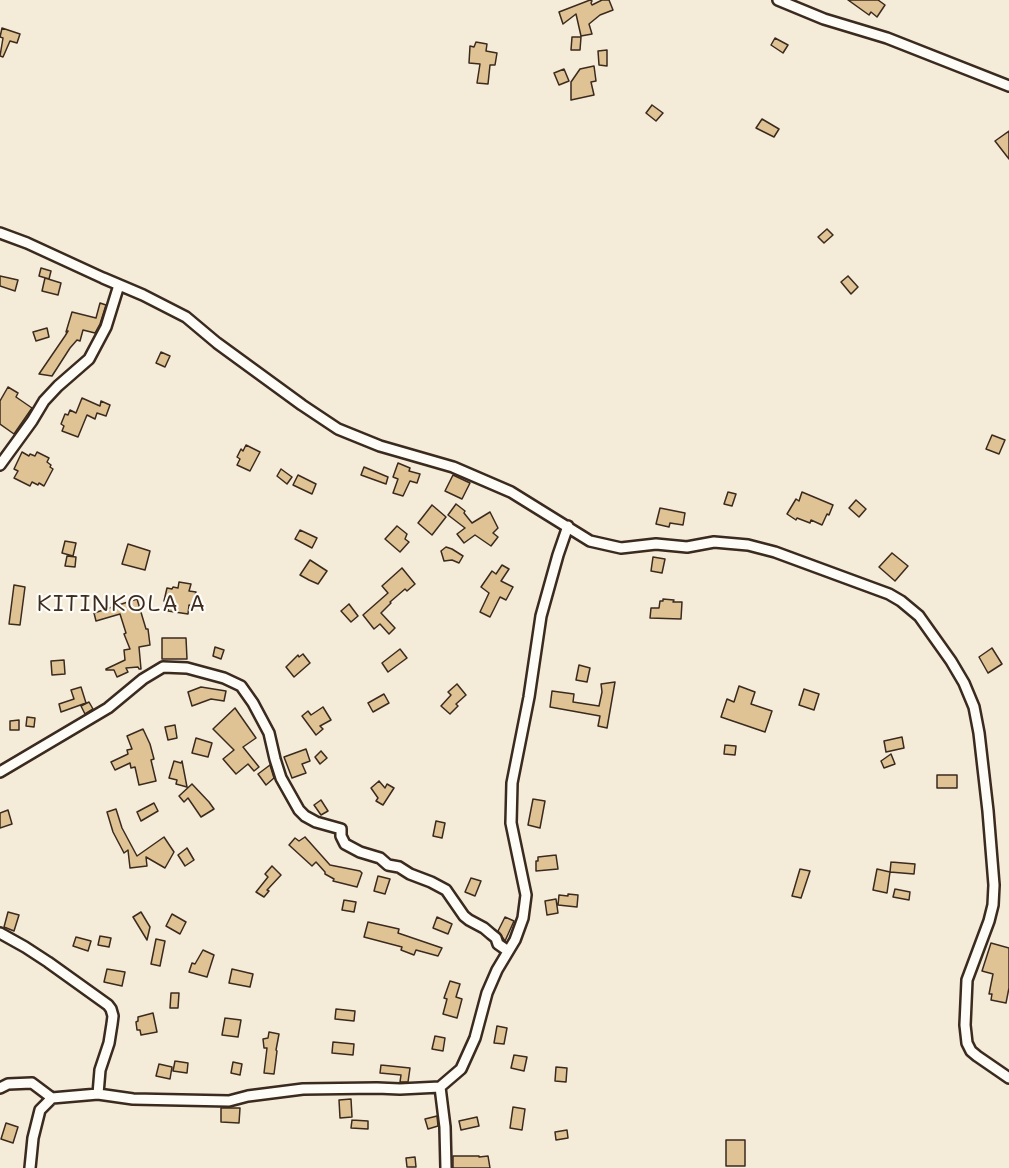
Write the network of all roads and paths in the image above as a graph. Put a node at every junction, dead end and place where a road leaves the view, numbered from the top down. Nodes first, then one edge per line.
1 (778, 0) edge
2 (1009, 86) edge
3 (0, 233) edge
4 (119, 285) junction
5 (0, 465) edge
6 (568, 526) junction
7 (0, 772) edge
8 (0, 933) edge
9 (508, 951) junction
10 (1009, 1078) edge
11 (440, 1087) junction
12 (0, 1088) edge
13 (98, 1094) junction
14 (52, 1098) junction
15 (30, 1168) edge
16 (446, 1168) edge

1 - 2 street
3 - 4 street
4 - 5 street
4 - 6 street
6 - 9 street
6 - 10 street
7 - 9 street
8 - 13 street
9 - 11 street
11 - 13 street
11 - 16 street
12 - 14 street
13 - 14 street
14 - 15 street

